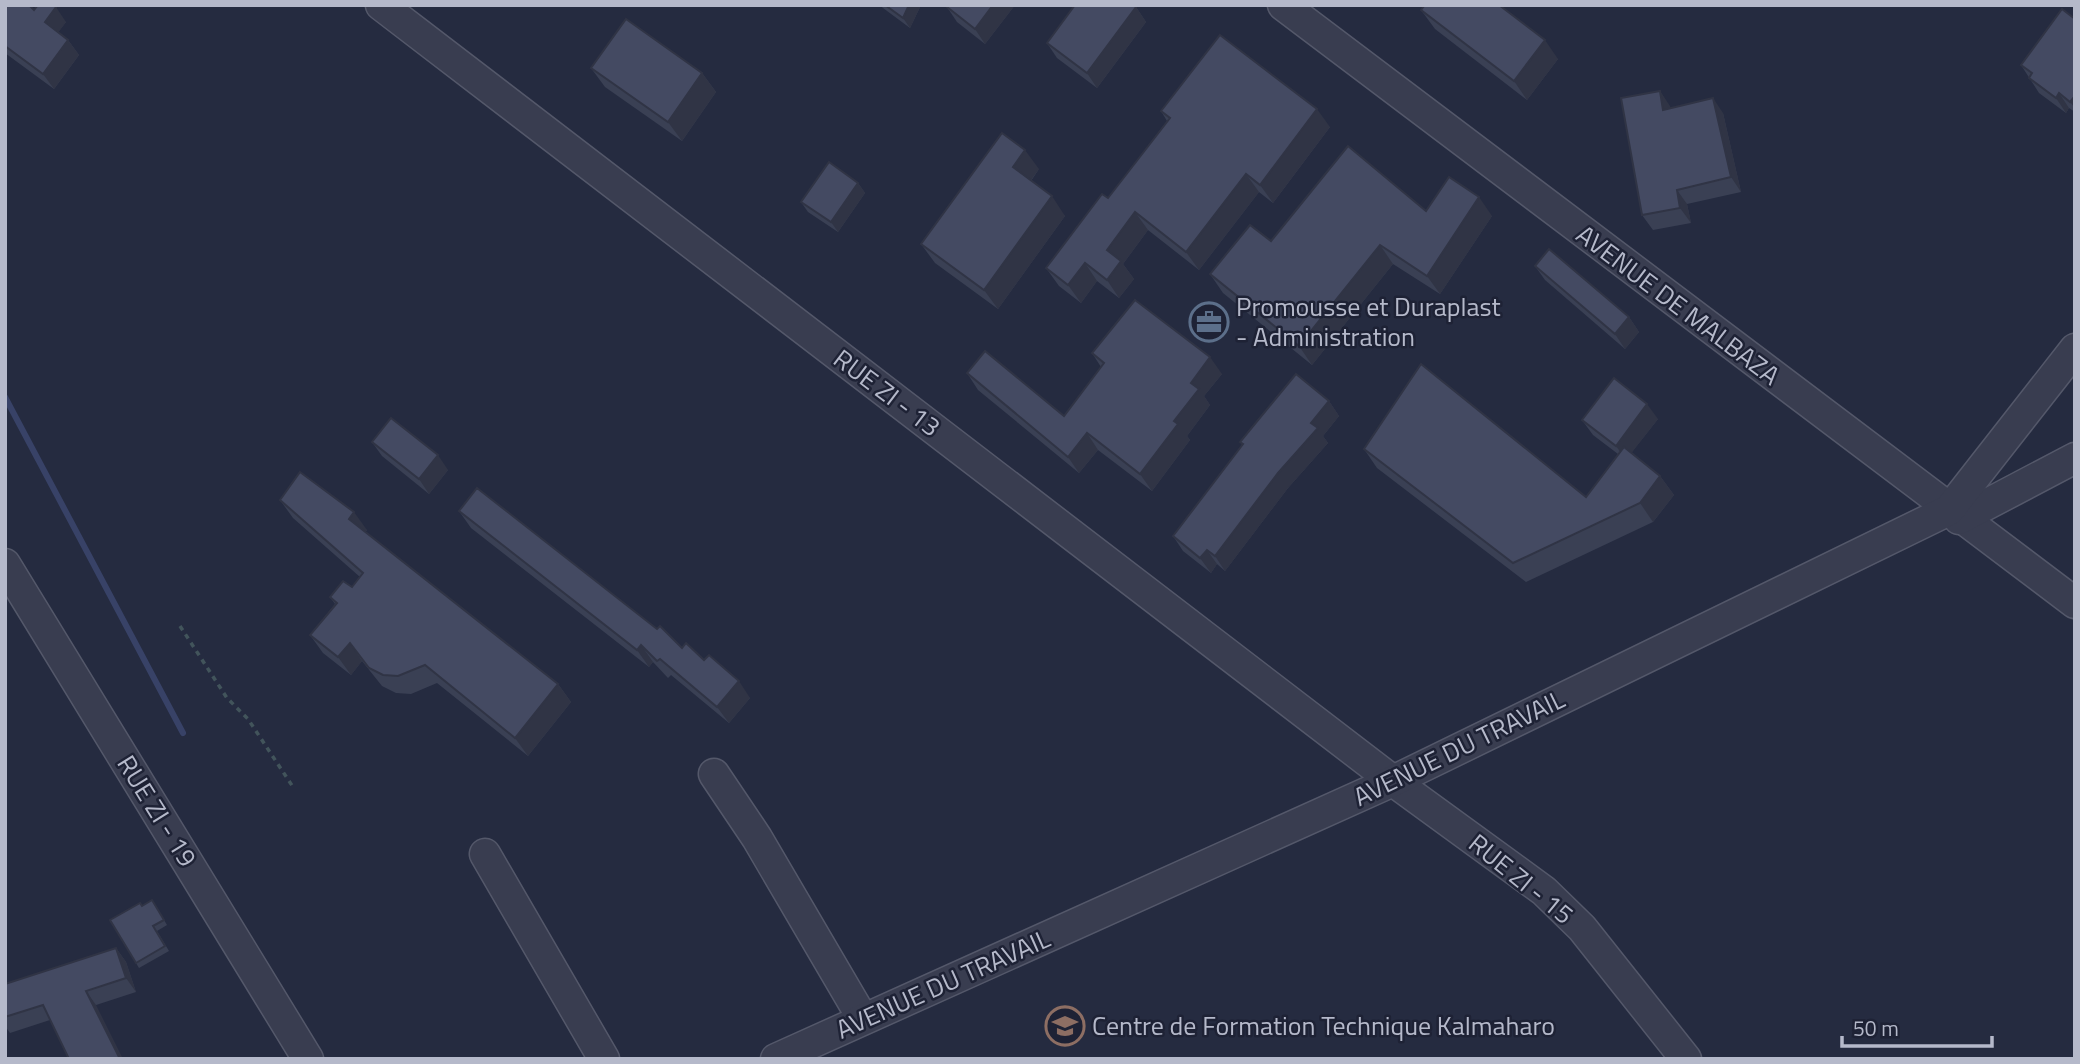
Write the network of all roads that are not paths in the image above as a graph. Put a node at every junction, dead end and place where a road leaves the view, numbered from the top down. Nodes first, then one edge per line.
1 (381, 5) edge
2 (1283, 5) edge
3 (2075, 349) edge
4 (2075, 458) edge
5 (1954, 514) junction
6 (5, 564) edge
7 (2075, 603) edge
8 (713, 774) dead end
9 (1393, 781) junction
10 (485, 854) dead end
11 (863, 1019) junction
12 (308, 1059) edge
13 (604, 1059) edge
14 (776, 1059) edge
15 (1685, 1059) edge

1 - 9 street, RUE ZI - 13
2 - 5 street, AVENUE DE MALBAZA
3 - 5 street, AVENUE DU TRAVAIL
4 - 5 street
5 - 7 street, AVENUE DE MALBAZA
5 - 9 street, AVENUE DU TRAVAIL
6 - 12 street, RUE ZI - 19
8 - 11 street
9 - 11 street, AVENUE DU TRAVAIL
9 - 15 street, RUE ZI - 15
10 - 13 street
11 - 14 street, AVENUE DU TRAVAIL

